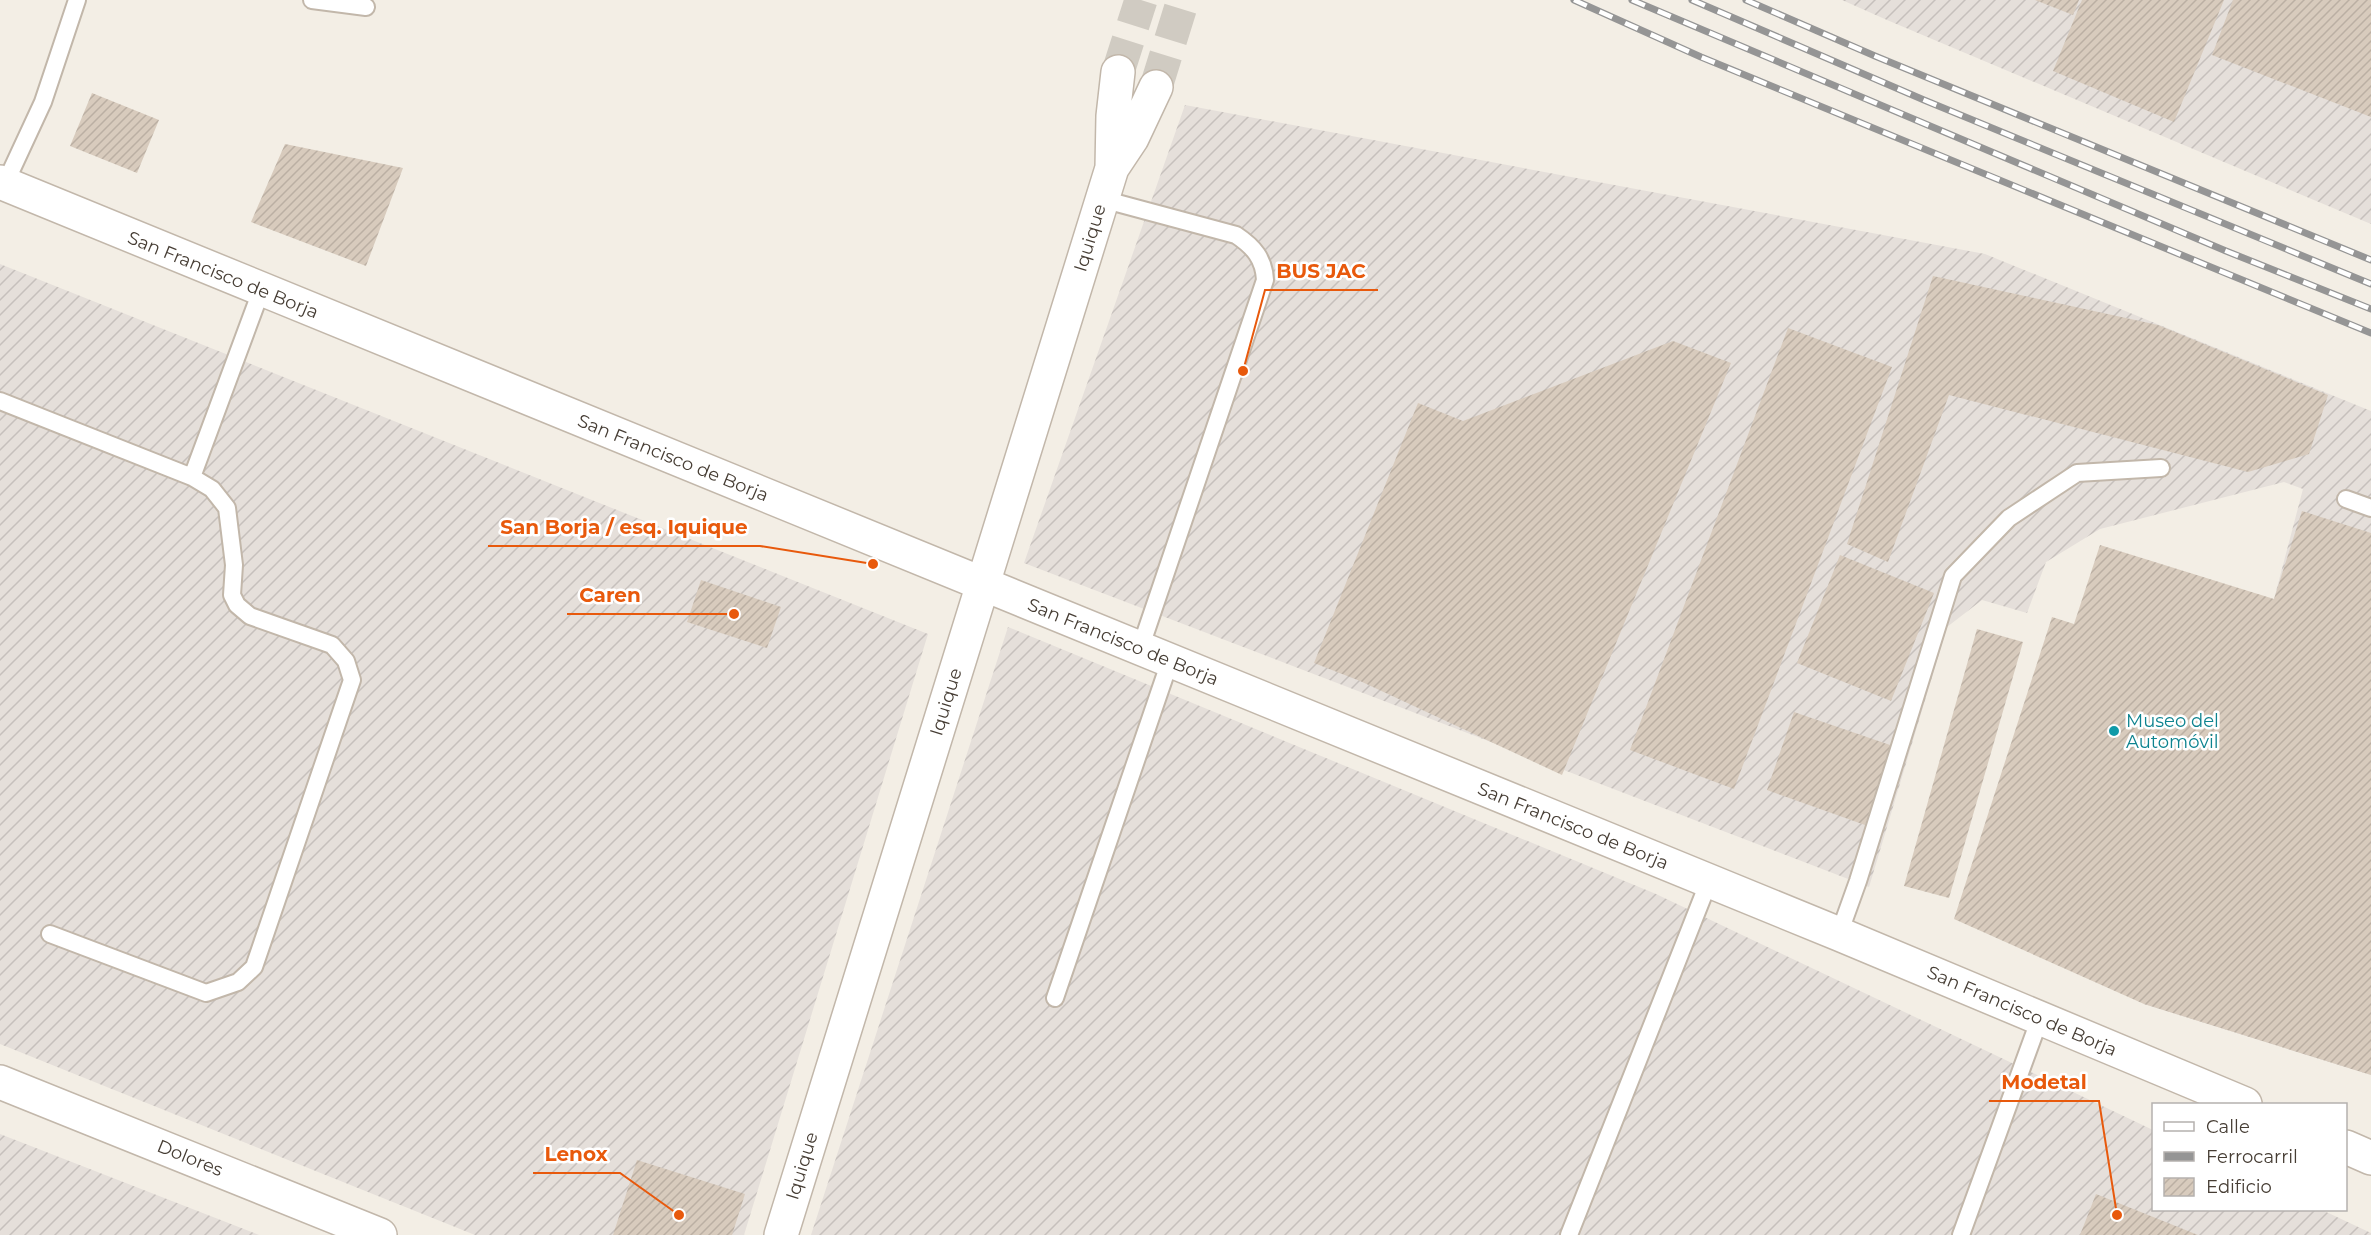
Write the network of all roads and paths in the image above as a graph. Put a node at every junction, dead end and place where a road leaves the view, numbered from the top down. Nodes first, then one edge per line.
1 (77, 0) edge
2 (312, 0) edge
3 (366, 8) dead end
4 (1118, 72) tunnel mouth
5 (1156, 87) tunnel mouth
6 (2, 183) edge
7 (1107, 183) junction
8 (261, 291) junction
9 (0, 401) edge
10 (2161, 468) dead end
11 (192, 477) junction
12 (2346, 499) dead end
13 (2371, 508) edge
14 (983, 585) junction
15 (1155, 655) junction
16 (1709, 881) junction
17 (50, 934) dead end
18 (1839, 934) junction
19 (1055, 998) dead end
20 (2040, 1018) junction
21 (0, 1082) edge
22 (2243, 1103) edge
23 (2347, 1147) edge
24 (2371, 1158) edge
25 (380, 1235) edge
26 (781, 1235) edge
27 (1569, 1235) edge
28 (1961, 1235) edge

1 - 6 lane
2 - 3 lane
4 - 7 street, Iquique
5 - 7 street, Iquique
6 - 8 street, San Francisco de Borja
7 - 14 street, Iquique
7 - 15 lane
8 - 11 lane
8 - 14 street, San Francisco de Borja
9 - 11 lane
10 - 18 lane
11 - 17 lane
12 - 13 lane
14 - 15 street, San Francisco de Borja
14 - 26 street, Iquique
15 - 16 street, San Francisco de Borja
15 - 19 lane
16 - 18 street, San Francisco de Borja
16 - 27 lane
18 - 20 street, San Francisco de Borja
20 - 22 street, San Francisco de Borja
20 - 28 lane
21 - 25 street, Dolores
23 - 24 street

